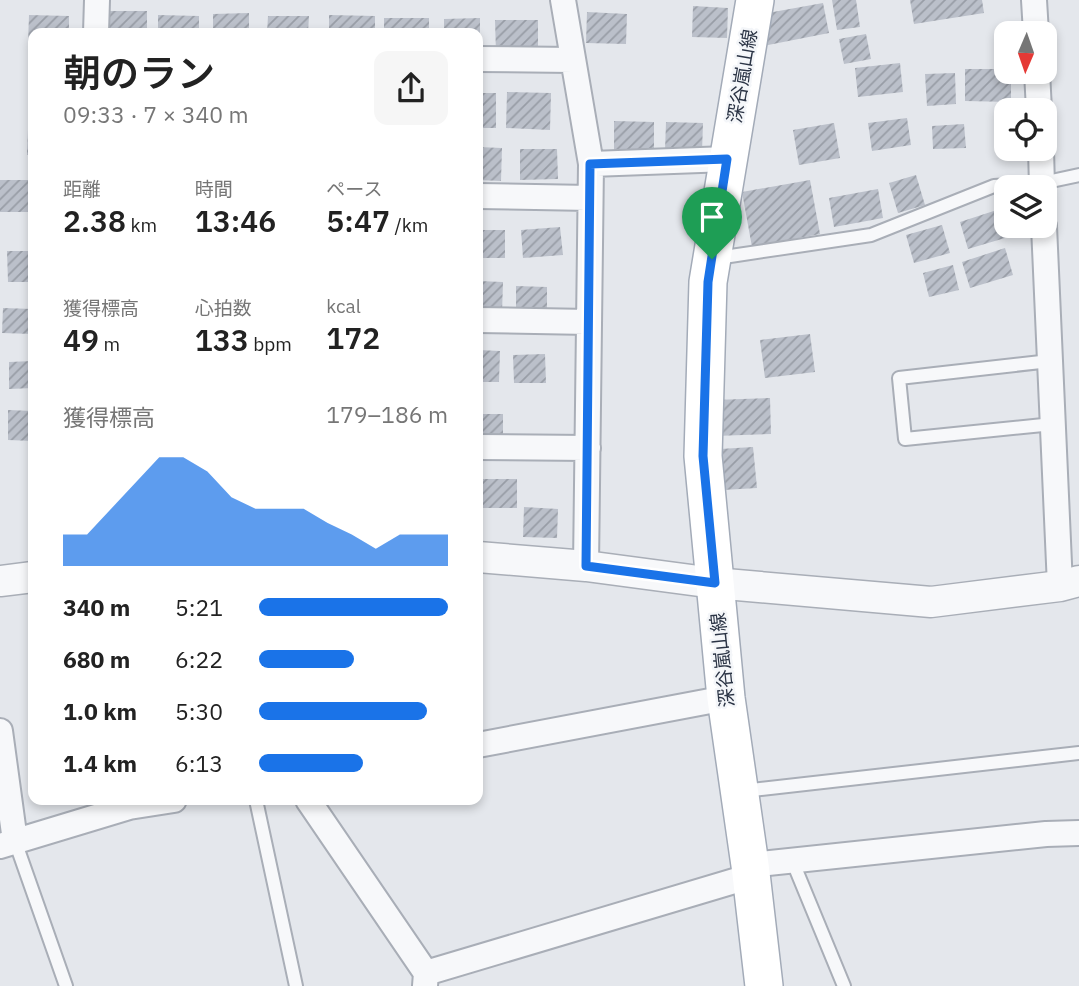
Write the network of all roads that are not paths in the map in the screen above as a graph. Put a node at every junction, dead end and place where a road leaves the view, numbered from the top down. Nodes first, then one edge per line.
1 (97, 0) edge
2 (563, 0) edge
3 (755, 0) edge
4 (1034, 0) edge
5 (1035, 21) edge
6 (96, 28) edge
7 (483, 59) edge
8 (573, 60) junction
9 (727, 159) junction
10 (590, 164) junction
11 (1079, 175) edge
12 (1057, 181) edge
13 (994, 186) edge
14 (483, 196) edge
15 (590, 198) junction
16 (1045, 238) edge
17 (712, 259) junction
18 (483, 320) edge
19 (589, 322) junction
20 (1050, 361) junction
21 (1053, 424) junction
22 (483, 447) edge
23 (587, 448) junction
24 (483, 557) edge
25 (586, 566) junction
26 (28, 578) edge
27 (0, 581) edge
28 (715, 583) junction
29 (1070, 584) edge
30 (726, 698) junction
31 (0, 731) edge
32 (483, 744) edge
33 (1079, 753) edge
34 (739, 791) junction
35 (142, 805) edge
36 (258, 805) edge
37 (311, 805) edge
38 (1079, 833) edge
39 (7, 844) edge
40 (792, 860) junction
41 (751, 871) junction
42 (426, 979) edge
43 (66, 986) edge
44 (296, 986) edge
45 (764, 986) edge
46 (844, 986) edge

1 - 6 street
2 - 8 street
3 - 9 main road, 深谷嵐山線
4 - 5 street
7 - 8 street
8 - 10 street
9 - 10 street
9 - 17 main road, 深谷嵐山線
10 - 15 street
11 - 12 lane
13 - 17 lane
14 - 15 street
15 - 19 street
16 - 20 street
17 - 28 main road, 深谷嵐山線
18 - 19 street
19 - 23 street
20 - 21 street
20 - 21 lane
21 - 29 street
22 - 23 street
23 - 25 street
24 - 25 street
25 - 28 street
26 - 27 street
28 - 29 street
28 - 30 main road, 深谷嵐山線
30 - 32 street
30 - 34 main road, 深谷嵐山線
31 - 39 street
33 - 34 lane
34 - 41 main road, 深谷嵐山線
35 - 39 street
36 - 44 lane
37 - 42 street
38 - 40 street
39 - 43 lane
40 - 41 street
40 - 46 lane
41 - 42 street
41 - 45 main road, 深谷嵐山線

